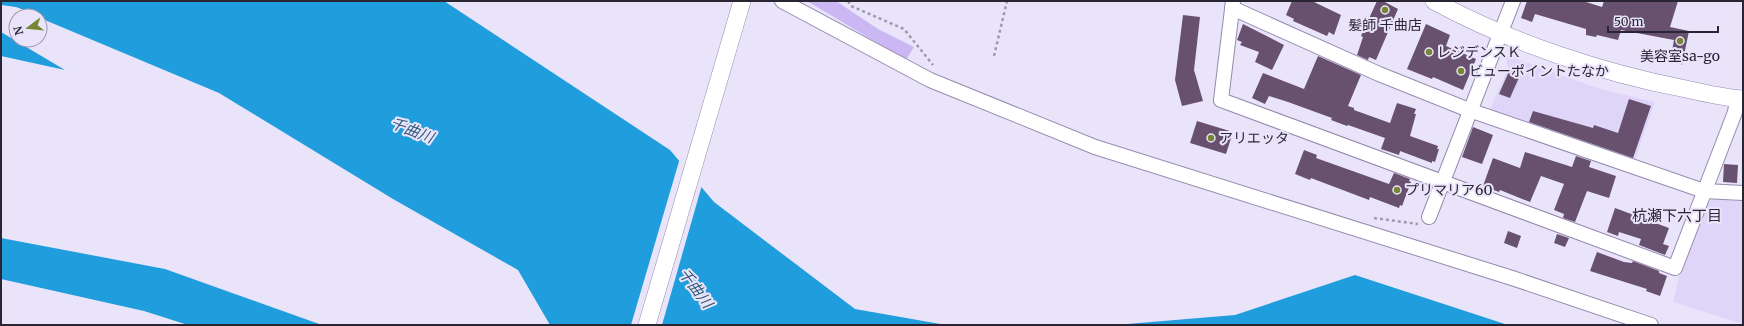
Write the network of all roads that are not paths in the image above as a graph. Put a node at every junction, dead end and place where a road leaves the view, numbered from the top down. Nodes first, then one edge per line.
1 (742, 1) edge
2 (782, 1) edge
3 (1434, 1) edge
4 (1513, 1) edge
5 (1233, 5) edge
6 (1500, 33) junction
7 (1740, 99) edge
8 (1469, 110) junction
9 (1442, 181) junction
10 (1704, 191) junction
11 (1743, 193) edge
12 (1429, 217) road end
13 (647, 325) edge
14 (1651, 325) edge

1 - 13 street
2 - 14 street
3 - 6 street
4 - 6 street
5 - 8 street
5 - 9 street
6 - 7 street
6 - 8 street
7 - 10 street
8 - 9 street
8 - 10 street
9 - 10 street
9 - 12 street
10 - 11 street

